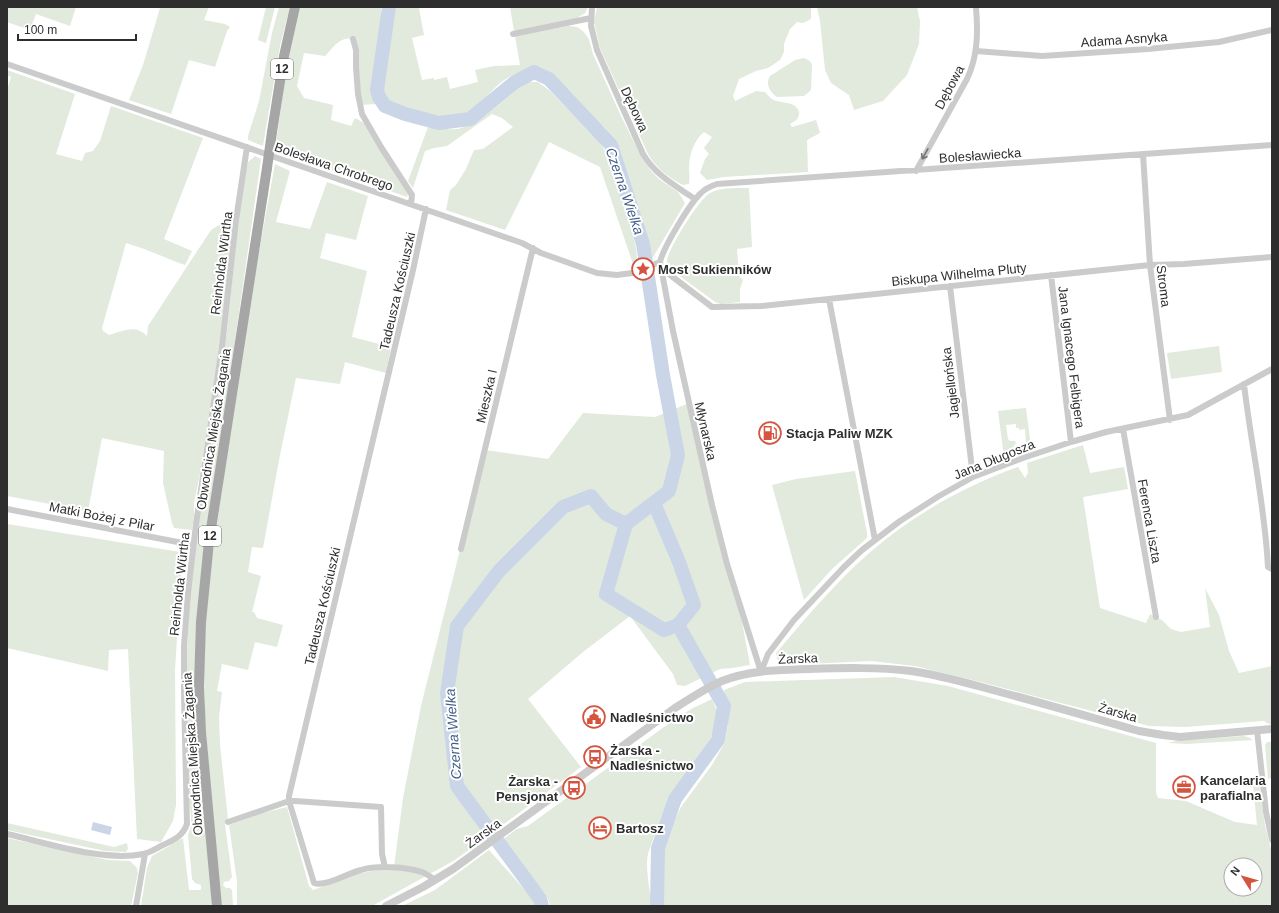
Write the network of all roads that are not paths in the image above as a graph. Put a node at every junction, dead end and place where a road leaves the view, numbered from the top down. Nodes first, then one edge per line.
1 (296, 7) edge
2 (592, 7) edge
3 (976, 7) edge
4 (591, 18) junction
5 (1272, 30) edge
6 (513, 34) dead end
7 (353, 39) dead end
8 (976, 51) junction
9 (7, 64) edge
10 (1272, 145) edge
11 (247, 147) junction
12 (1143, 154) junction
13 (916, 171) junction
14 (695, 199) junction
15 (410, 204) junction
16 (426, 209) junction
17 (533, 248) junction
18 (1272, 257) edge
19 (661, 265) junction
20 (1150, 265) junction
21 (1051, 275) junction
22 (950, 286) junction
23 (829, 299) junction
24 (1272, 369) edge
25 (1244, 384) junction
26 (1170, 420) junction
27 (1123, 429) junction
28 (1071, 442) junction
29 (973, 477) junction
30 (7, 509) edge
31 (875, 540) junction
32 (193, 544) junction
33 (461, 548) dead end
34 (1270, 568) edge
35 (1156, 617) dead end
36 (761, 672) junction
37 (1272, 729) edge
38 (1257, 730) junction
39 (289, 801) junction
40 (228, 822) dead end
41 (7, 834) edge
42 (1272, 840) edge
43 (145, 854) junction
44 (385, 867) junction
45 (435, 880) junction
46 (136, 906) edge
47 (217, 906) edge
48 (386, 906) edge

1 - 47 main road, Obwodnica Miejska Żagania / 12, bridge
2 - 4 street, Dębowa
3 - 8 street, Dębowa
4 - 6 street
4 - 14 street, Dębowa
5 - 8 street, Adama Asnyka
7 - 15 street
8 -> 13 street, Dębowa
9 - 11 street, Bolesława Chrobrego
10 - 12 street, Bolesławiecka
11 - 15 street, Bolesława Chrobrego
11 - 32 street, Reinholda Würtha
12 - 13 street, Bolesławiecka
12 - 20 street, Stroma
13 - 14 street, Bolesławiecka
14 - 19 street
15 - 16 street, Bolesława Chrobrego
16 - 17 street, Bolesława Chrobrego
16 - 39 street, Tadeusza Kościuszki
17 - 19 street, Bolesława Chrobrego
17 - 33 street, Mieszka I
18 - 20 street, Biskupa Wilhelma Pluty
19 - 23 street, Biskupa Wilhelma Pluty
19 - 36 street, Młynarska
20 - 21 street, Biskupa Wilhelma Pluty
20 - 26 street, Stroma
21 - 22 street, Biskupa Wilhelma Pluty
21 - 28 street, Jana Ignacego Felbigera
22 - 23 street, Biskupa Wilhelma Pluty
22 - 29 street, Jagiellońska
23 - 31 street
24 - 25 street, Jana Długosza
25 - 26 street, Jana Długosza
25 - 34 street
26 - 27 street, Jana Długosza
27 - 28 street, Jana Długosza
27 - 35 street, Ferenca Liszta
28 - 29 street, Jana Długosza
29 - 31 street, Jana Długosza
30 - 32 street, Matki Bożej z Pilar
31 - 36 street, Jana Długosza
32 - 43 street, Reinholda Würtha
36 - 38 street, Żarska
36 - 45 street, Żarska
37 - 38 street, Żarska
38 - 42 street
39 - 40 street
39 - 44 street
39 - 44 street, Tadeusza Kościuszki
41 - 43 street
43 - 46 street
44 - 45 street, Tadeusza Kościuszki
45 - 48 street, Żarska

